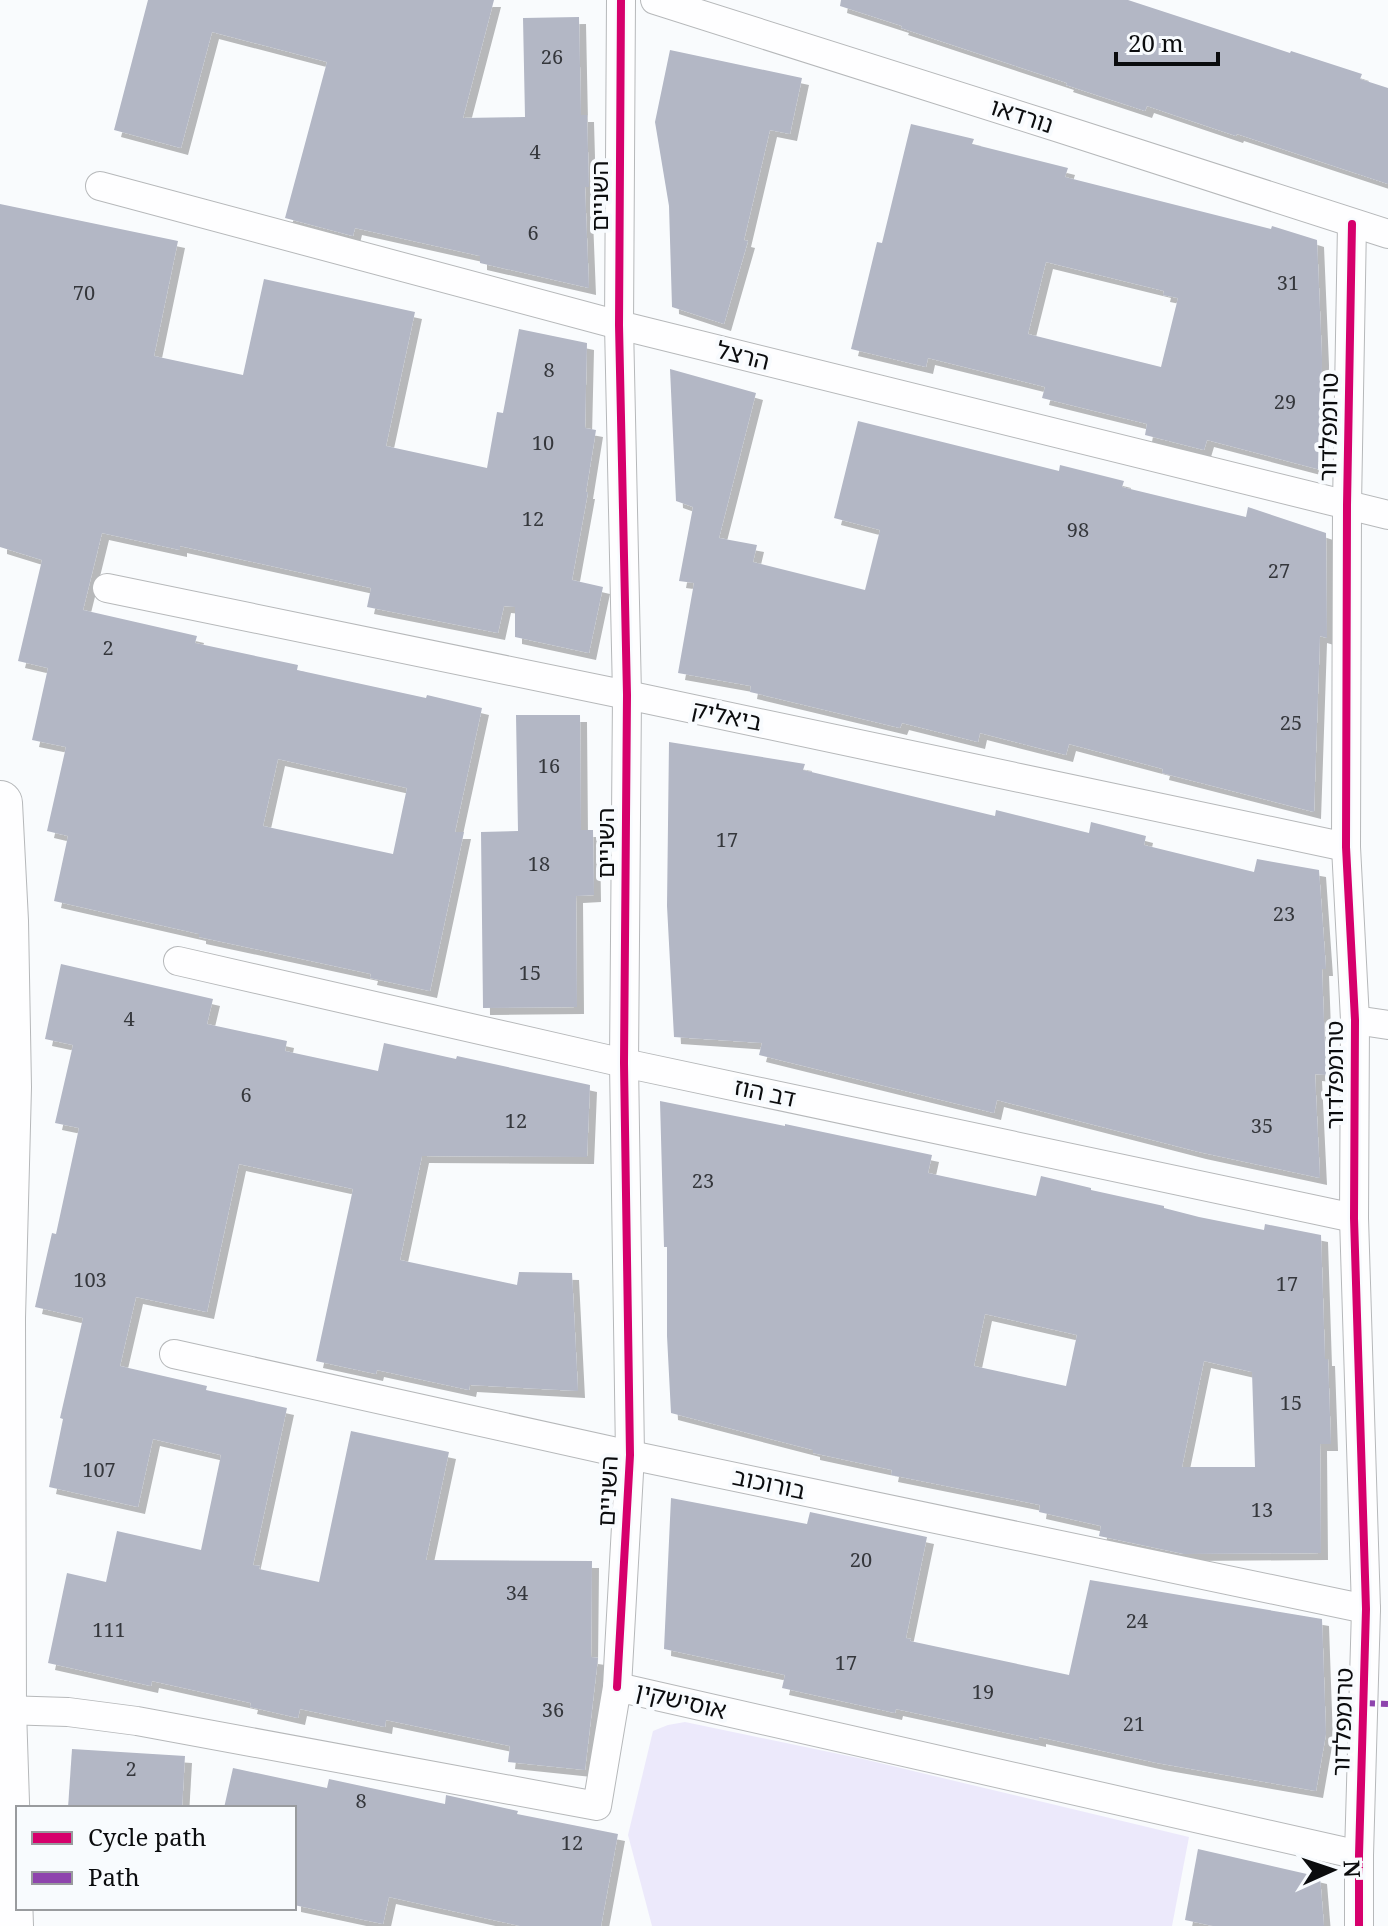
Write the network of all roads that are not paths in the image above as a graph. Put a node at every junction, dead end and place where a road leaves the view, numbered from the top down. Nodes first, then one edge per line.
1 (621, 0) edge
2 (655, 0) edge
3 (100, 186) dead end
4 (1352, 224) junction
5 (1388, 234) edge
6 (619, 325) junction
7 (1347, 505) junction
8 (1388, 515) edge
9 (107, 588) dead end
10 (627, 695) junction
11 (0, 803) edge
12 (1346, 847) junction
13 (178, 961) dead end
14 (1355, 1020) junction
15 (1388, 1025) edge
16 (624, 1063) junction
17 (1354, 1218) junction
18 (174, 1354) dead end
19 (630, 1455) junction
20 (1366, 1609) junction
21 (617, 1687) junction
22 (1376, 1703) edge
23 (2, 1709) edge
24 (1359, 1855) junction
25 (11, 1926) edge
26 (1359, 1926) edge

1 - 6 street, השניים
2 - 4 street, נורדאו
3 - 6 street, הרצל
4 - 5 street, נורדאו
4 - 7 street, טרומפלדור
6 - 7 street, הרצל
6 - 10 street, השניים
7 - 8 street, הרצל
7 - 12 street, טרומפלדור
9 - 10 street, ביאליק
10 - 12 street, ביאליק
10 - 16 street, השניים
11 - 23 main road
12 - 14 street, טרומפלדור
13 - 16 street, דב הוז
14 - 15 street
14 - 17 street, טרומפלדור
16 - 17 street, דב הוז
16 - 19 street, השניים
17 - 20 street, טרומפלדור
18 - 19 street, בורוכוב
19 - 20 street, בורוכוב
19 - 21 street, השניים
20 - 22 street, טרומפלדור
21 - 23 street, אוסישקין
21 - 24 street, אוסישקין
22 - 24 street, טרומפלדור
23 - 25 main road
24 - 26 street, טרומפלדור

